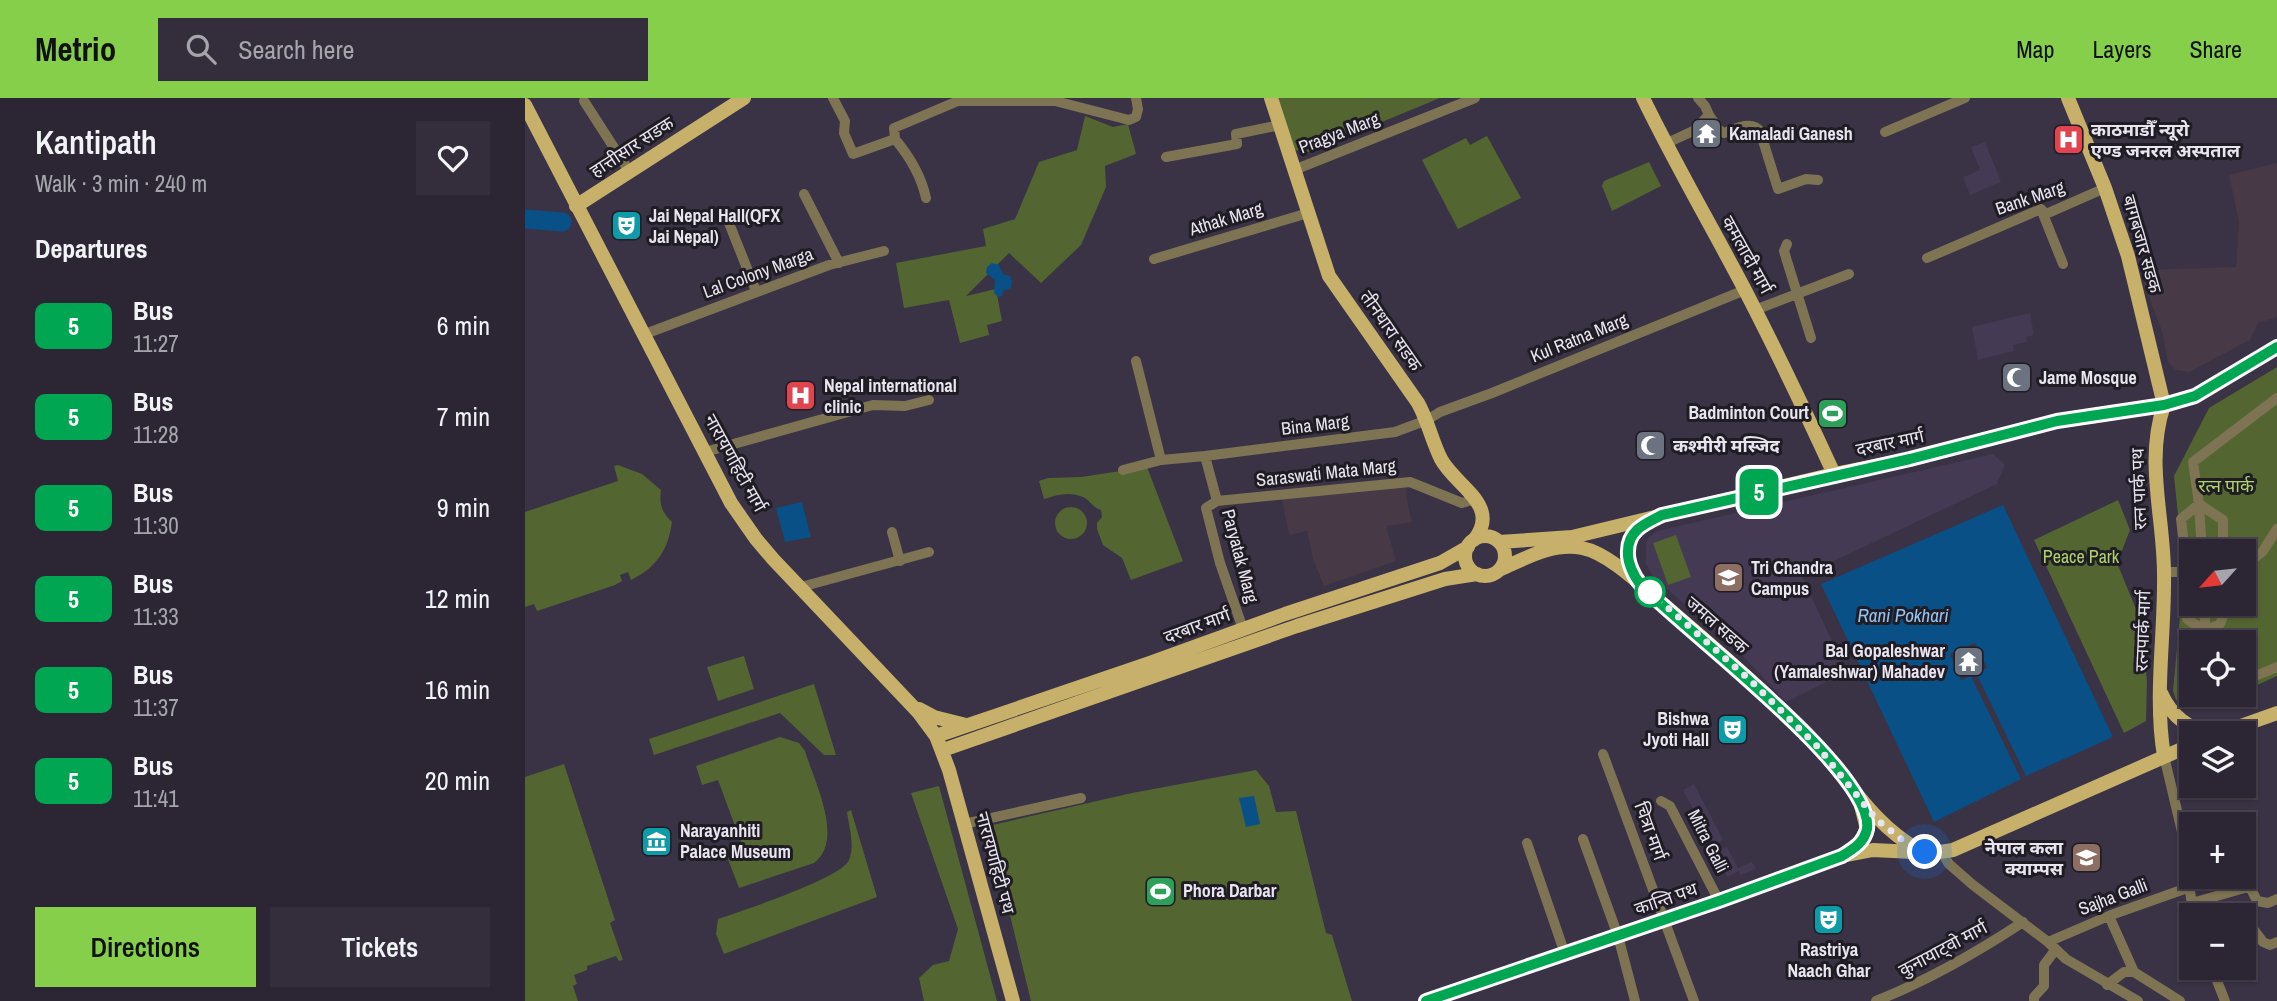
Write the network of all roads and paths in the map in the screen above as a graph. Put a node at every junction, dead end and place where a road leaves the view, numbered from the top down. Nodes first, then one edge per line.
1 (744, 98) edge
2 (833, 98) edge
3 (1136, 98) edge
4 (1271, 98) edge
5 (1475, 98) edge
6 (1643, 98) edge
7 (1698, 98) edge
8 (1965, 98) edge
9 (2068, 98) edge
10 (584, 101) dead end
11 (525, 105) edge
12 (1709, 115) junction
13 (1280, 125) junction
14 (1885, 132) dead end
15 (895, 139) junction
16 (1665, 144) junction
17 (1166, 158) dead end
18 (1294, 170) junction
19 (629, 171) junction
20 (1818, 180) dead end
21 (2105, 188) junction
22 (804, 194) dead end
23 (926, 198) dead end
24 (576, 206) junction
25 (2041, 209) junction
26 (1308, 213) junction
27 (727, 218) dead end
28 (1787, 244) dead end
29 (884, 251) dead end
30 (1927, 258) dead end
31 (1154, 259) dead end
32 (839, 263) junction
33 (2063, 264) dead end
34 (1849, 274) dead end
35 (1745, 290) junction
36 (756, 291) junction
37 (1797, 294) junction
38 (1755, 310) junction
39 (645, 334) junction
40 (1811, 338) dead end
41 (2277, 347) edge
42 (1136, 361) dead end
43 (2277, 398) edge
44 (929, 400) dead end
45 (2164, 405) junction
46 (1427, 420) junction
47 (705, 452) junction
48 (1205, 456) junction
49 (1161, 460) junction
50 (1123, 470) dead end
51 (1833, 474) junction
52 (1217, 501) junction
53 (1477, 501) junction
54 (2199, 504) junction
55 (1662, 515) junction
56 (2277, 529) edge
57 (892, 532) dead end
58 (2183, 539) edge
59 (2201, 539) edge
60 (2223, 539) edge
61 (1499, 542) junction
62 (1471, 543) junction
63 (929, 552) dead end
64 (2256, 557) edge
65 (899, 561) junction
66 (1501, 569) junction
67 (2164, 572) junction
68 (2179, 572) edge
69 (1477, 574) junction
70 (1640, 584) junction
71 (801, 587) junction
72 (2187, 616) edge
73 (2223, 616) edge
74 (1243, 629) junction
75 (2198, 630) edge
76 (2213, 630) edge
77 (2277, 667) edge
78 (2256, 676) edge
79 (2161, 691) junction
80 (911, 705) junction
81 (2277, 713) edge
82 (2181, 721) edge
83 (2255, 721) edge
84 (967, 725) junction
85 (936, 736) junction
86 (974, 740) junction
87 (943, 750) junction
88 (2179, 750) edge
89 (1603, 754) dead end
90 (2164, 756) junction
91 (956, 793) junction
92 (1081, 798) dead end
93 (1859, 798) junction
94 (1661, 801) dead end
95 (2179, 819) edge
96 (964, 824) junction
97 (1583, 839) dead end
98 (1527, 843) dead end
99 (1921, 851) junction
100 (1942, 853) junction
101 (1842, 856) junction
102 (2184, 889) edge
103 (2190, 889) edge
104 (2277, 899) edge
105 (1719, 901) junction
106 (2192, 903) joint
107 (2109, 916) junction
108 (1664, 921) junction
109 (2023, 922) junction
110 (2256, 933) edge
111 (1618, 936) junction
112 (2277, 942) edge
113 (2052, 946) junction
114 (1565, 954) junction
115 (2134, 972) junction
116 (2217, 980) edge
117 (2108, 985) junction
118 (1013, 1001) edge
119 (1426, 1001) edge
120 (1635, 1001) edge
121 (1694, 1001) edge
122 (1876, 1001) edge
123 (2034, 1001) edge
124 (2138, 1001) edge
125 (2180, 1001) edge
126 (2225, 1001) edge

1 - 19 main road, हात्तीसार सडक
2 - 15 street
3 - 15 street
4 - 13 main road, तीनधारा सडक
5 - 18 street, Pragya Marg
6 - 16 main road, कमलादी मार्ग
7 - 12 street
8 - 14 street
9 - 21 main road, बागबजार सडक
10 - 19 street
11 - 24 main road, नारायणहिटी मार्ग
12 - 16 street
12 - 20 street
13 - 17 street
13 - 18 main road, तीनधारा सडक
15 - 23 street
16 - 35 main road, कमलादी मार्ग
18 - 26 main road, तीनधारा सडक
19 - 24 main road, हात्तीसार सडक
21 - 25 street, Bank Marg
21 - 45 main road, बागबजार सडक
22 - 32 street
24 - 39 main road, नारायणहिटी मार्ग
25 - 30 street, Bank Marg
25 - 33 street
26 - 31 street, Athak Marg
26 - 46 main road, तीनधारा सडक
27 - 36 street
28 - 37 street
29 - 32 street, Lal Colony Marga
32 - 36 street, Lal Colony Marga
34 - 37 street
35 - 38 main road, कमलादी मार्ग
35 - 46 street, Kul Ratna Marg
36 - 39 street, Lal Colony Marga
37 - 38 street
37 - 40 street
38 - 51 main road, कमलादी मार्ग
39 - 47 main road, नारायणहिटी मार्ग
41 - 45 main road, दरबार मार्ग
42 - 49 street
43 - 54 street
44 - 47 street
45 - 51 main road, दरबार मार्ग
45 - 67 main road, रत्न पार्क पथ
46 - 48 street, Bina Marg
46 - 53 main road, तीनधारा सडक
47 - 71 main road, नारायणहिटी मार्ग
48 - 49 street
48 - 52 street, Paryatak Marg
49 - 50 street
51 - 55 main road, दरबार मार्ग
52 - 53 street, Saraswati Mata Marg
52 - 74 street, Paryatak Marg
53 - 62 main road
54 - 58 street
54 - 59 street
54 - 60 street
55 - 61 main road, दरबार मार्ग
55 - 70 main road
56 - 64 street
57 - 65 street
61 - 62 main road
61 - 66 main road
62 - 69 main road
62 - 74 main road, दरबार मार्ग
63 - 65 street
65 - 71 street
66 - 69 main road
66 - 70 main road, जमल सडक
67 - 68 street
67 - 79 main road, रत्नपार्क मार्ग
69 - 86 main road, दरबार मार्ग
70 - 93 main road, जमल सडक
71 - 80 main road, नारायणहिटी मार्ग
72 - 75 street
73 - 76 street
74 - 84 main road, दरबार मार्ग
77 - 78 street
79 - 82 main road
79 - 90 main road, रत्नपार्क मार्ग
80 - 84 main road
80 - 85 main road, नारायणहिटी मार्ग
81 - 83 main road
84 - 85 main road, दरबार मार्ग
85 - 87 main road, नारायणहिटी पथ
86 - 87 main road, दरबार मार्ग
86 - 91 main road
87 - 91 main road, नारायणहिटी पथ
88 - 90 main road, कान्ति पथ
89 - 108 street, चित्रा मार्ग
90 - 95 street
90 - 100 main road, कान्ति पथ
91 - 96 main road, नारायणहिटी पथ
92 - 96 street
93 - 99 main road, कान्ति पथ
93 - 101 main road
94 - 105 street, Mitra Galli
96 - 118 main road, नारायणहिटी पथ
97 - 111 street
98 - 114 street
99 - 100 main road, कान्ति पथ
99 - 101 main road, कान्ति पथ
100 - 109 street
101 - 105 main road, कान्ति पथ
102 - 107 street, Sajha Galli
103 - 106 street
104 - 106 street
105 - 108 main road, कान्ति पथ
107 - 113 street, Sajha Galli
107 - 115 street
108 - 111 main road, कान्ति पथ
108 - 121 street, चित्रा मार्ग
109 - 113 street
109 - 122 street, कुनायाट्वो मार्ग
110 - 112 street
111 - 114 main road, कान्ति पथ
111 - 120 street
113 - 117 street
113 - 123 street
114 - 119 main road, कान्ति पथ
115 - 117 street
115 - 125 street
116 - 126 street
117 - 124 street

